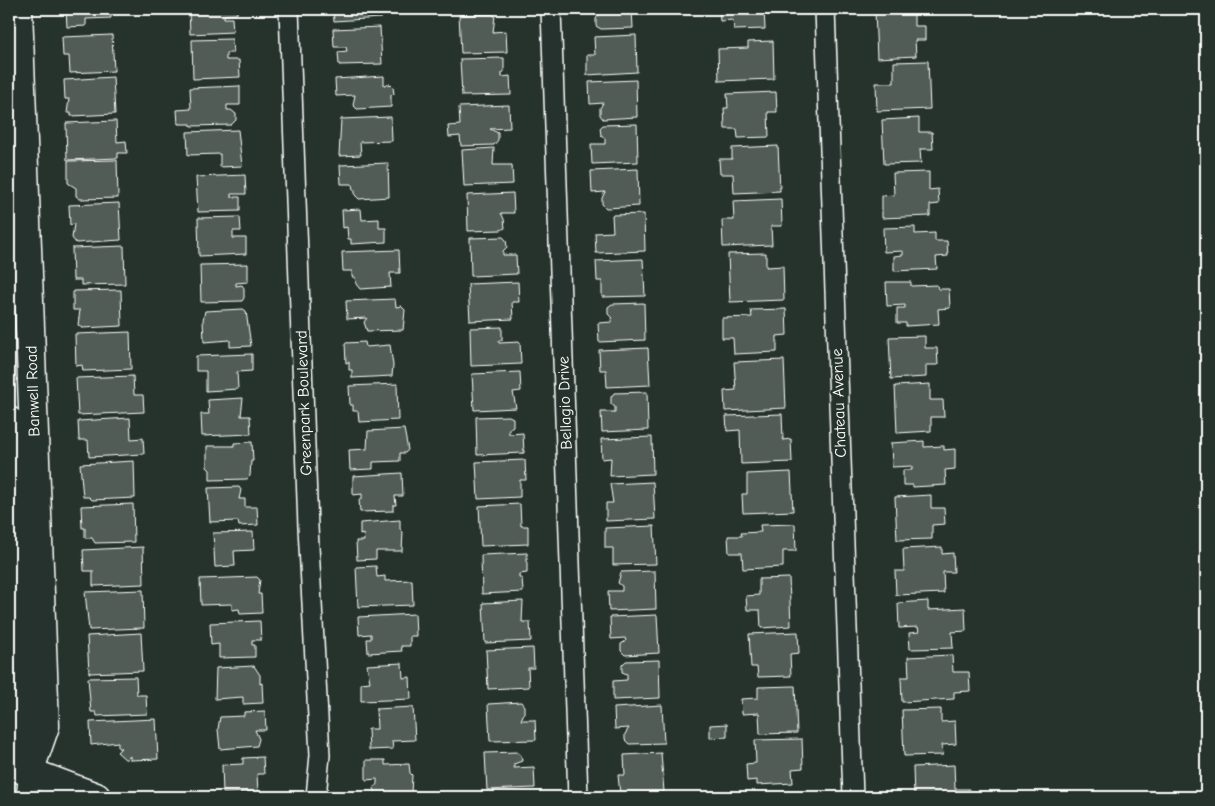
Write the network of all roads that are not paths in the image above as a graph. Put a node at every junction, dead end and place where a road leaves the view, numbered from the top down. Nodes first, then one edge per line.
1 (18, 9) edge
2 (289, 9) edge
3 (551, 9) edge
4 (825, 9) edge
5 (17, 181) edge
6 (22, 409) edge
7 (9, 421) edge
8 (21, 778) edge
9 (96, 797) edge
10 (316, 797) edge
11 (578, 797) edge
12 (853, 797) edge

1 - 5 street, Banwell Road
2 - 10 street, Greenpark Boulevard
3 - 11 street, Bellagio Drive
4 - 12 street, Chateau Avenue
5 - 6 street, Banwell Road
6 - 8 street, Banwell Road
7 - 8 street, Banwell Road
8 - 9 street

